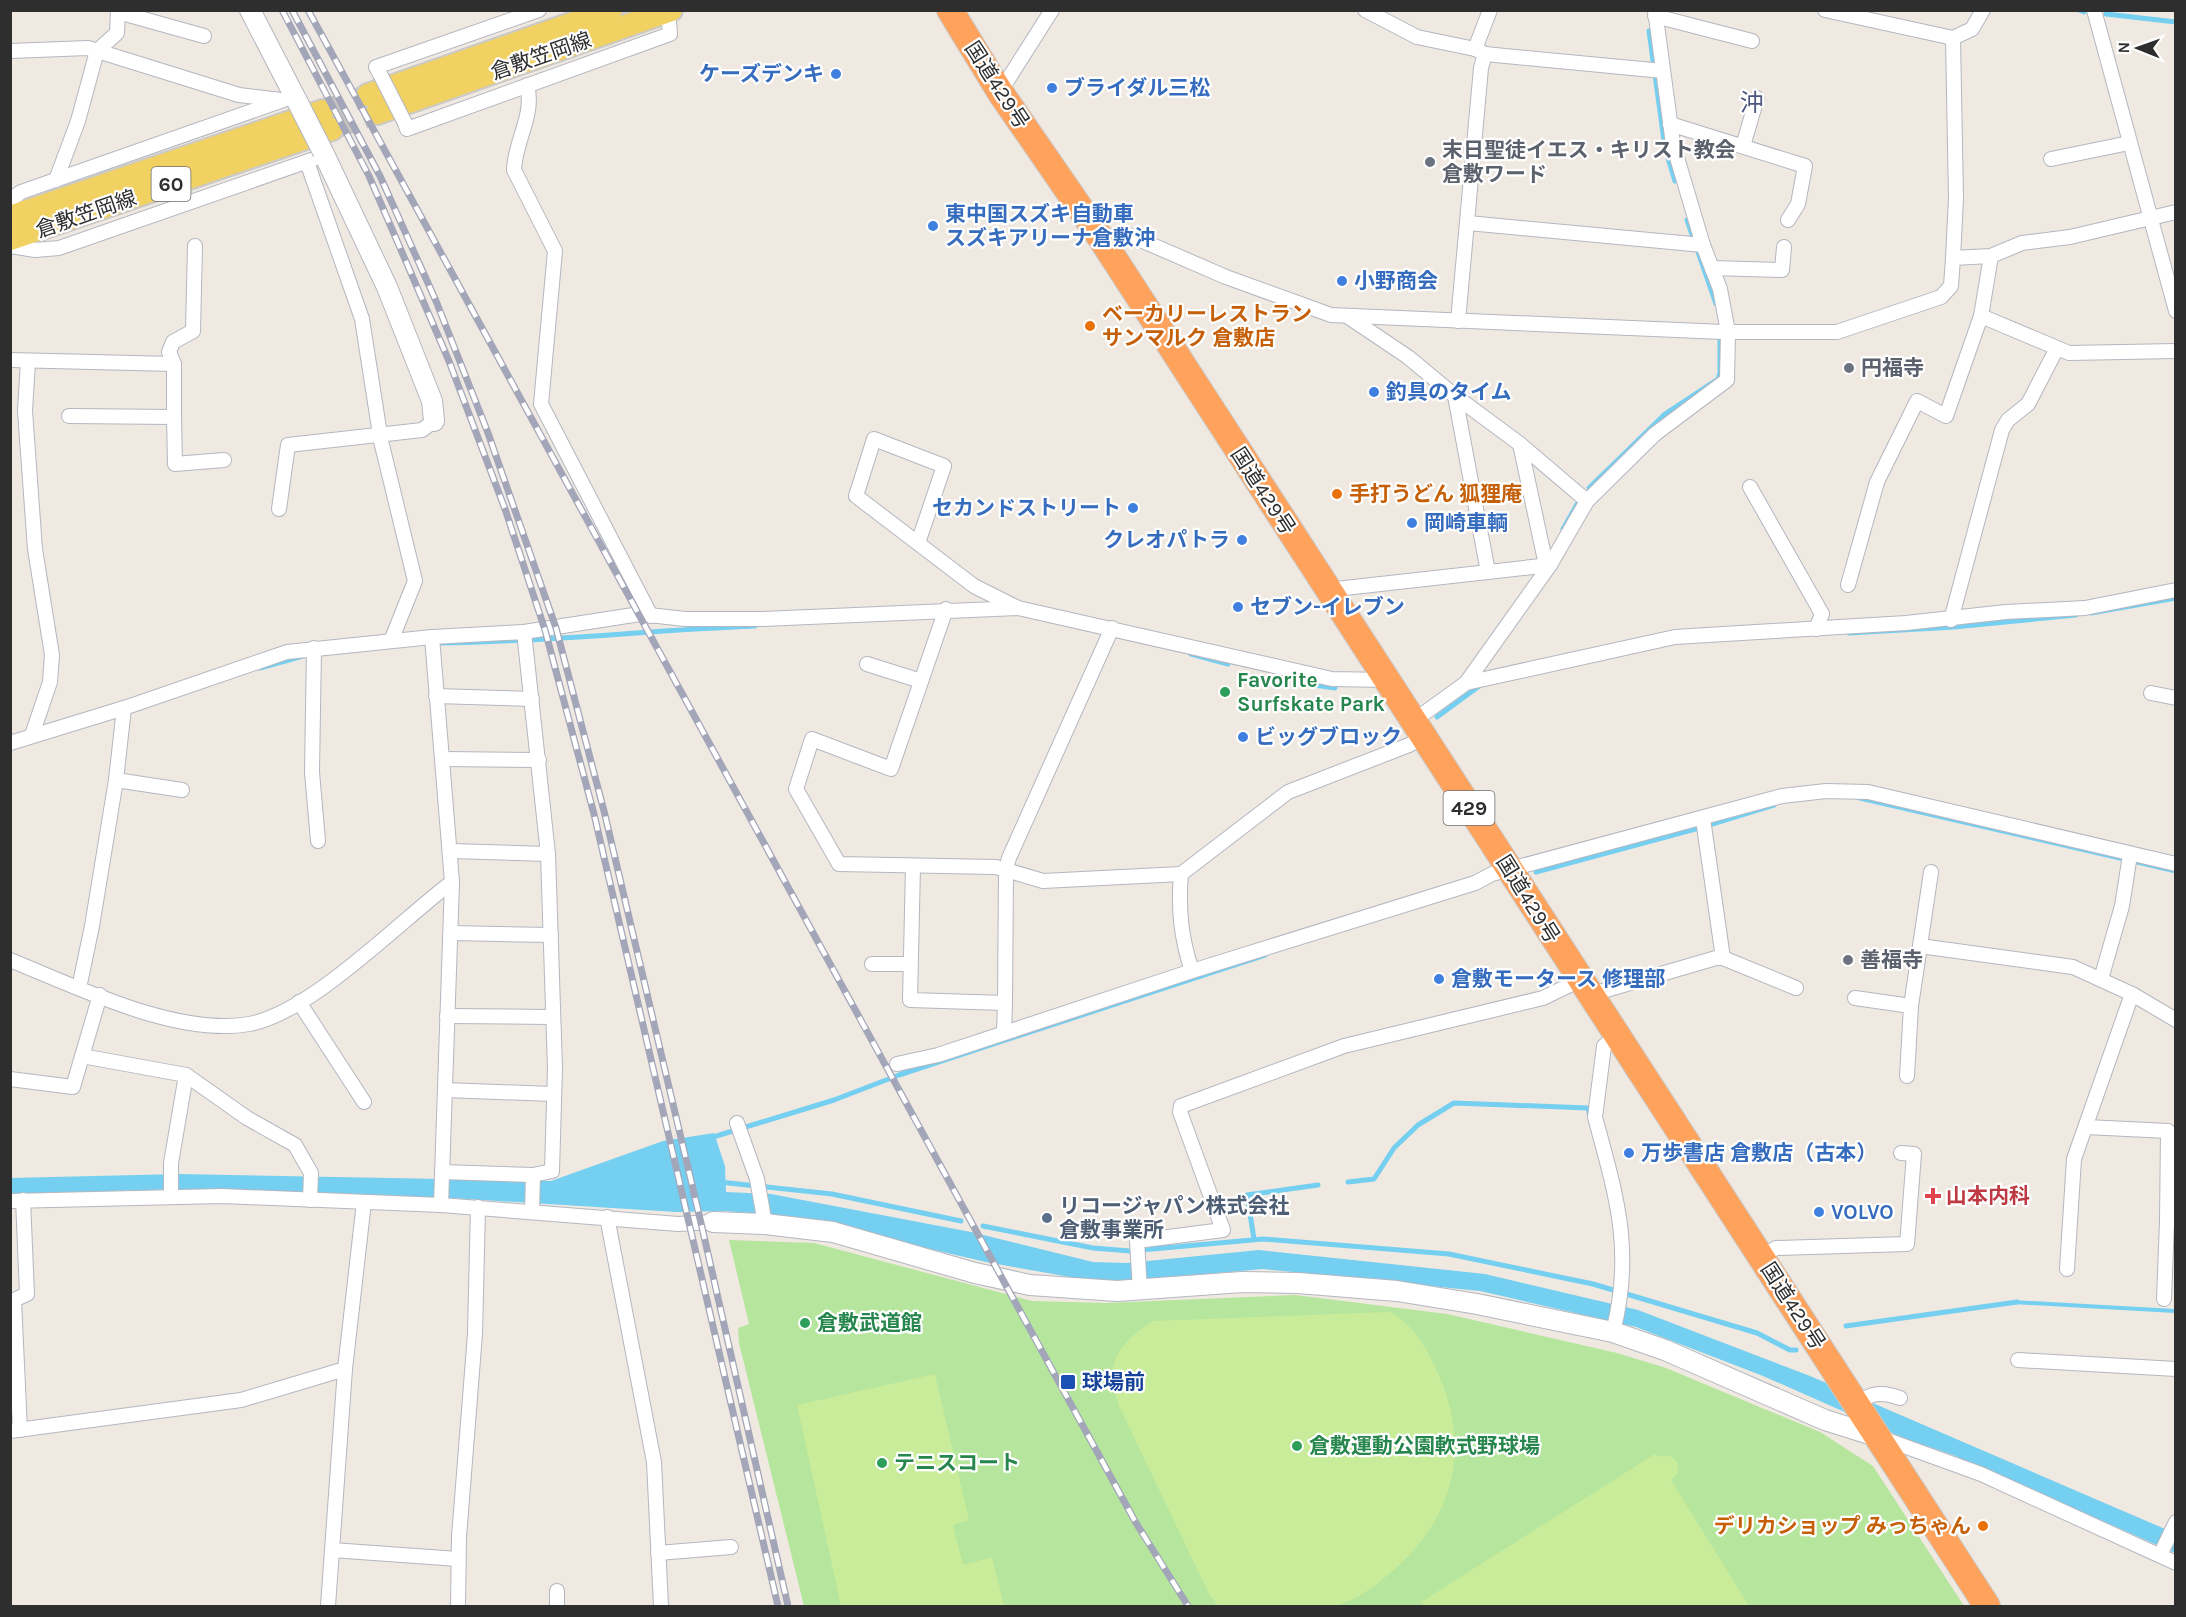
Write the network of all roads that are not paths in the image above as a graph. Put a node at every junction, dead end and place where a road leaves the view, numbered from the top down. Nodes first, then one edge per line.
1 (250, 10) edge
2 (611, 10) edge
3 (950, 10) edge
4 (1052, 10) edge
5 (1365, 10) edge
6 (1490, 10) edge
7 (1825, 10) edge
8 (1983, 10) edge
9 (2094, 10) edge
10 (118, 11) edge
11 (537, 11) edge
12 (669, 11) edge
13 (1655, 13) edge
14 (1862, 14) edge
15 (204, 36) dead end
16 (1953, 38) junction
17 (1752, 41) dead end
18 (10, 51) edge
19 (97, 51) junction
20 (1480, 52) junction
21 (1657, 71) junction
22 (526, 85) junction
23 (1000, 92) junction
24 (1757, 98) dead end
25 (291, 100) junction
26 (1670, 124) junction
27 (2129, 143) junction
28 (1743, 147) junction
29 (318, 156) junction
30 (2051, 159) dead end
31 (56, 180) junction
32 (10, 200) edge
33 (2175, 212) edge
34 (10, 217) edge
35 (2150, 218) junction
36 (1788, 220) dead end
37 (1468, 223) junction
38 (1100, 237) junction
39 (10, 239) edge
40 (1698, 245) junction
41 (10, 246) edge
42 (195, 246) dead end
43 (1784, 247) dead end
44 (1991, 256) junction
45 (1953, 258) junction
46 (1712, 268) junction
47 (2175, 311) edge
48 (1346, 315) junction
49 (1981, 316) junction
50 (1458, 321) junction
51 (1723, 332) junction
52 (2056, 350) junction
53 (2175, 351) edge
54 (10, 360) edge
55 (28, 360) junction
56 (174, 364) junction
57 (1455, 396) junction
58 (69, 416) dead end
59 (174, 417) junction
60 (434, 421) joint
61 (381, 435) junction
62 (1520, 444) junction
63 (224, 460) dead end
64 (1750, 487) dead end
65 (1587, 501) junction
66 (279, 509) dead end
67 (918, 543) junction
68 (1548, 565) junction
69 (1488, 572) junction
70 (1848, 585) dead end
71 (1327, 590) junction
72 (2175, 590) edge
73 (1018, 608) junction
74 (944, 614) junction
75 (651, 616) junction
76 (1951, 620) junction
77 (1816, 629) junction
78 (1110, 633) junction
79 (525, 639) junction
80 (391, 641) junction
81 (432, 641) junction
82 (314, 653) junction
83 (867, 664) dead end
84 (1386, 680) junction
85 (921, 681) junction
86 (1466, 683) junction
87 (2151, 693) dead end
88 (436, 696) junction
89 (2175, 698) edge
90 (532, 699) junction
91 (124, 712) junction
92 (1417, 730) junction
93 (32, 735) junction
94 (10, 742) edge
95 (444, 759) junction
96 (539, 760) junction
97 (116, 780) junction
98 (182, 789) dead end
99 (1703, 824) junction
100 (318, 841) dead end
101 (452, 850) junction
102 (549, 854) junction
103 (2129, 859) junction
104 (2175, 864) edge
105 (914, 866) junction
106 (1006, 869) junction
107 (1510, 870) junction
108 (1931, 872) dead end
109 (1181, 874) junction
110 (452, 882) junction
111 (452, 933) junction
112 (551, 935) junction
113 (1920, 946) junction
114 (1723, 958) junction
115 (10, 960) edge
116 (872, 964) dead end
117 (910, 964) junction
118 (1192, 971) junction
119 (2101, 979) junction
120 (79, 988) junction
121 (1584, 988) junction
122 (1796, 988) dead end
123 (2132, 994) junction
124 (100, 995) junction
125 (1855, 998) dead end
126 (298, 1002) junction
127 (1005, 1003) junction
128 (1911, 1006) junction
129 (447, 1016) junction
130 (552, 1017) junction
131 (2175, 1020) edge
132 (1004, 1032) junction
133 (1616, 1036) junction
134 (82, 1056) junction
135 (897, 1064) dead end
136 (186, 1075) junction
137 (1907, 1076) dead end
138 (10, 1079) edge
139 (445, 1090) junction
140 (553, 1094) junction
141 (364, 1102) dead end
142 (2086, 1127) junction
143 (738, 1128) dead end
144 (1900, 1153) dead end
145 (442, 1175) junction
146 (533, 1178) junction
147 (171, 1194) junction
148 (310, 1196) junction
149 (17, 1200) edge
150 (364, 1202) junction
151 (442, 1202) junction
152 (478, 1207) junction
153 (532, 1208) junction
154 (607, 1217) junction
155 (765, 1221) junction
156 (2171, 1221) edge
157 (713, 1222) joint
158 (1761, 1257) junction
159 (2067, 1269) dead end
160 (1139, 1286) junction
161 (2164, 1299) dead end
162 (1614, 1328) junction
163 (2018, 1360) dead end
164 (345, 1369) junction
165 (2175, 1369) edge
166 (1900, 1398) dead end
167 (1856, 1403) junction
168 (15, 1430) edge
169 (1879, 1437) junction
170 (2174, 1526) edge
171 (731, 1547) dead end
172 (332, 1550) junction
173 (2161, 1552) junction
174 (658, 1553) junction
175 (458, 1559) junction
176 (2175, 1563) edge
177 (557, 1591) dead end
178 (328, 1606) edge
179 (458, 1606) edge
180 (557, 1606) edge
181 (661, 1606) edge
182 (1988, 1606) edge

1 - 25 street
2 - 12 main road, 倉敷笠岡線
3 - 23 highway, 国道429号 / 429
4 - 23 street
5 - 20 street
6 - 20 street
7 - 14 street
8 - 16 street
9 - 27 street
10 - 15 street
10 - 19 street
11 - 22 street, bridge
12 - 22 street
13 - 17 street
13 - 21 street
14 - 16 street
16 - 45 street
18 - 19 street
19 - 25 street
19 - 31 street
20 - 21 street
20 - 37 street
21 - 26 street
22 - 75 street
23 - 38 highway, 国道429号 / 429
24 - 28 street
25 - 29 street, bridge
25 - 31 street
26 - 28 street
26 - 40 street
27 - 30 street
27 - 35 street
28 - 36 street
29 - 41 street
29 - 60 street
29 - 61 street
31 - 32 street
33 - 35 street
34 - 39 main road, 倉敷笠岡線 / 60
35 - 44 street
35 - 47 street
37 - 40 street
37 - 50 street
38 - 48 street
38 - 71 highway, 国道429号 / 429
40 - 46 street
42 - 56 street
43 - 46 street
44 - 45 street
44 - 49 street
45 - 51 street
46 - 51 street
48 - 50 street
48 - 57 street
49 - 52 street
49 - 70 street
50 - 51 street
51 - 65 street
52 - 53 street
52 - 76 street
54 - 55 street
55 - 56 street
55 - 93 street
56 - 59 street
57 - 62 street
57 - 69 street
58 - 59 street
59 - 63 street
60 - 61 street
61 - 66 street
61 - 80 street
62 - 65 street
62 - 68 street
64 - 77 street
65 - 68 street
67 - 67 street
67 - 73 street
68 - 69 street
68 - 86 street
69 - 71 street
71 - 84 highway, 国道429号 / 429
72 - 76 street
73 - 74 street
73 - 78 street
74 - 75 street
74 - 85 street
75 - 79 street
76 - 77 street
77 - 86 street
78 - 84 street
78 - 106 street
79 - 81 street
79 - 90 street
80 - 81 street
80 - 82 street
81 - 88 street
82 - 91 street
82 - 100 street
83 - 85 street
84 - 92 highway, 国道429号 / 429
85 - 105 street
86 - 92 street
87 - 89 street
88 - 90 street
88 - 95 street
90 - 96 street
91 - 93 street
91 - 97 street
92 - 107 highway, 国道429号 / 429
92 - 109 street
93 - 94 street
95 - 96 street
95 - 101 street
96 - 102 street
97 - 98 street
97 - 120 street
99 - 103 street
99 - 107 street
99 - 114 street
101 - 102 street
101 - 110 street
102 - 112 street
103 - 104 street
103 - 119 street
105 - 106 street
105 - 117 street
106 - 109 street
106 - 127 street
107 - 118 street
107 - 121 highway, 国道429号 / 429
108 - 113 street
109 - 118 street
110 - 111 street
110 - 126 street
111 - 112 street
111 - 129 street
112 - 130 street
113 - 119 street
113 - 128 street
114 - 121 street
114 - 122 street
115 - 120 street
116 - 117 street
117 - 127 street
118 - 132 street
119 - 123 street
120 - 124 street
121 - 133 highway, 国道429号 / 429
121 - 160 street
123 - 131 street
123 - 142 street
124 - 126 street
124 - 134 street
125 - 128 street
126 - 141 street
127 - 132 street
128 - 137 street
129 - 130 street
129 - 139 street
130 - 140 street
132 - 135 street
133 - 158 highway, 国道429号 / 429
133 - 162 street
134 - 136 street
134 - 138 street
136 - 147 street
136 - 148 street
139 - 140 street
139 - 145 street
140 - 146 street
142 - 156 street
142 - 159 street
143 - 155 street
144 - 158 street
145 - 146 street
145 - 151 street
146 - 153 street
147 - 148 street
147 - 149 street
148 - 150 street
149 - 168 street
150 - 151 street
150 - 164 street
151 - 152 street
152 - 153 street
152 - 175 street
153 - 154 street
154 - 157 street
154 - 174 street
155 - 157 street
155 - 160 street
156 - 161 street
158 - 167 highway, 国道429号 / 429
160 - 162 street
162 - 169 street
163 - 165 street
164 - 168 street
164 - 172 street
166 - 167 street
167 - 169 highway, 国道429号 / 429
169 - 173 street
169 - 182 highway, 国道429号 / 429
170 - 173 street
171 - 174 street
172 - 175 street
172 - 178 street
173 - 176 street
174 - 181 street
175 - 179 street
177 - 180 street

